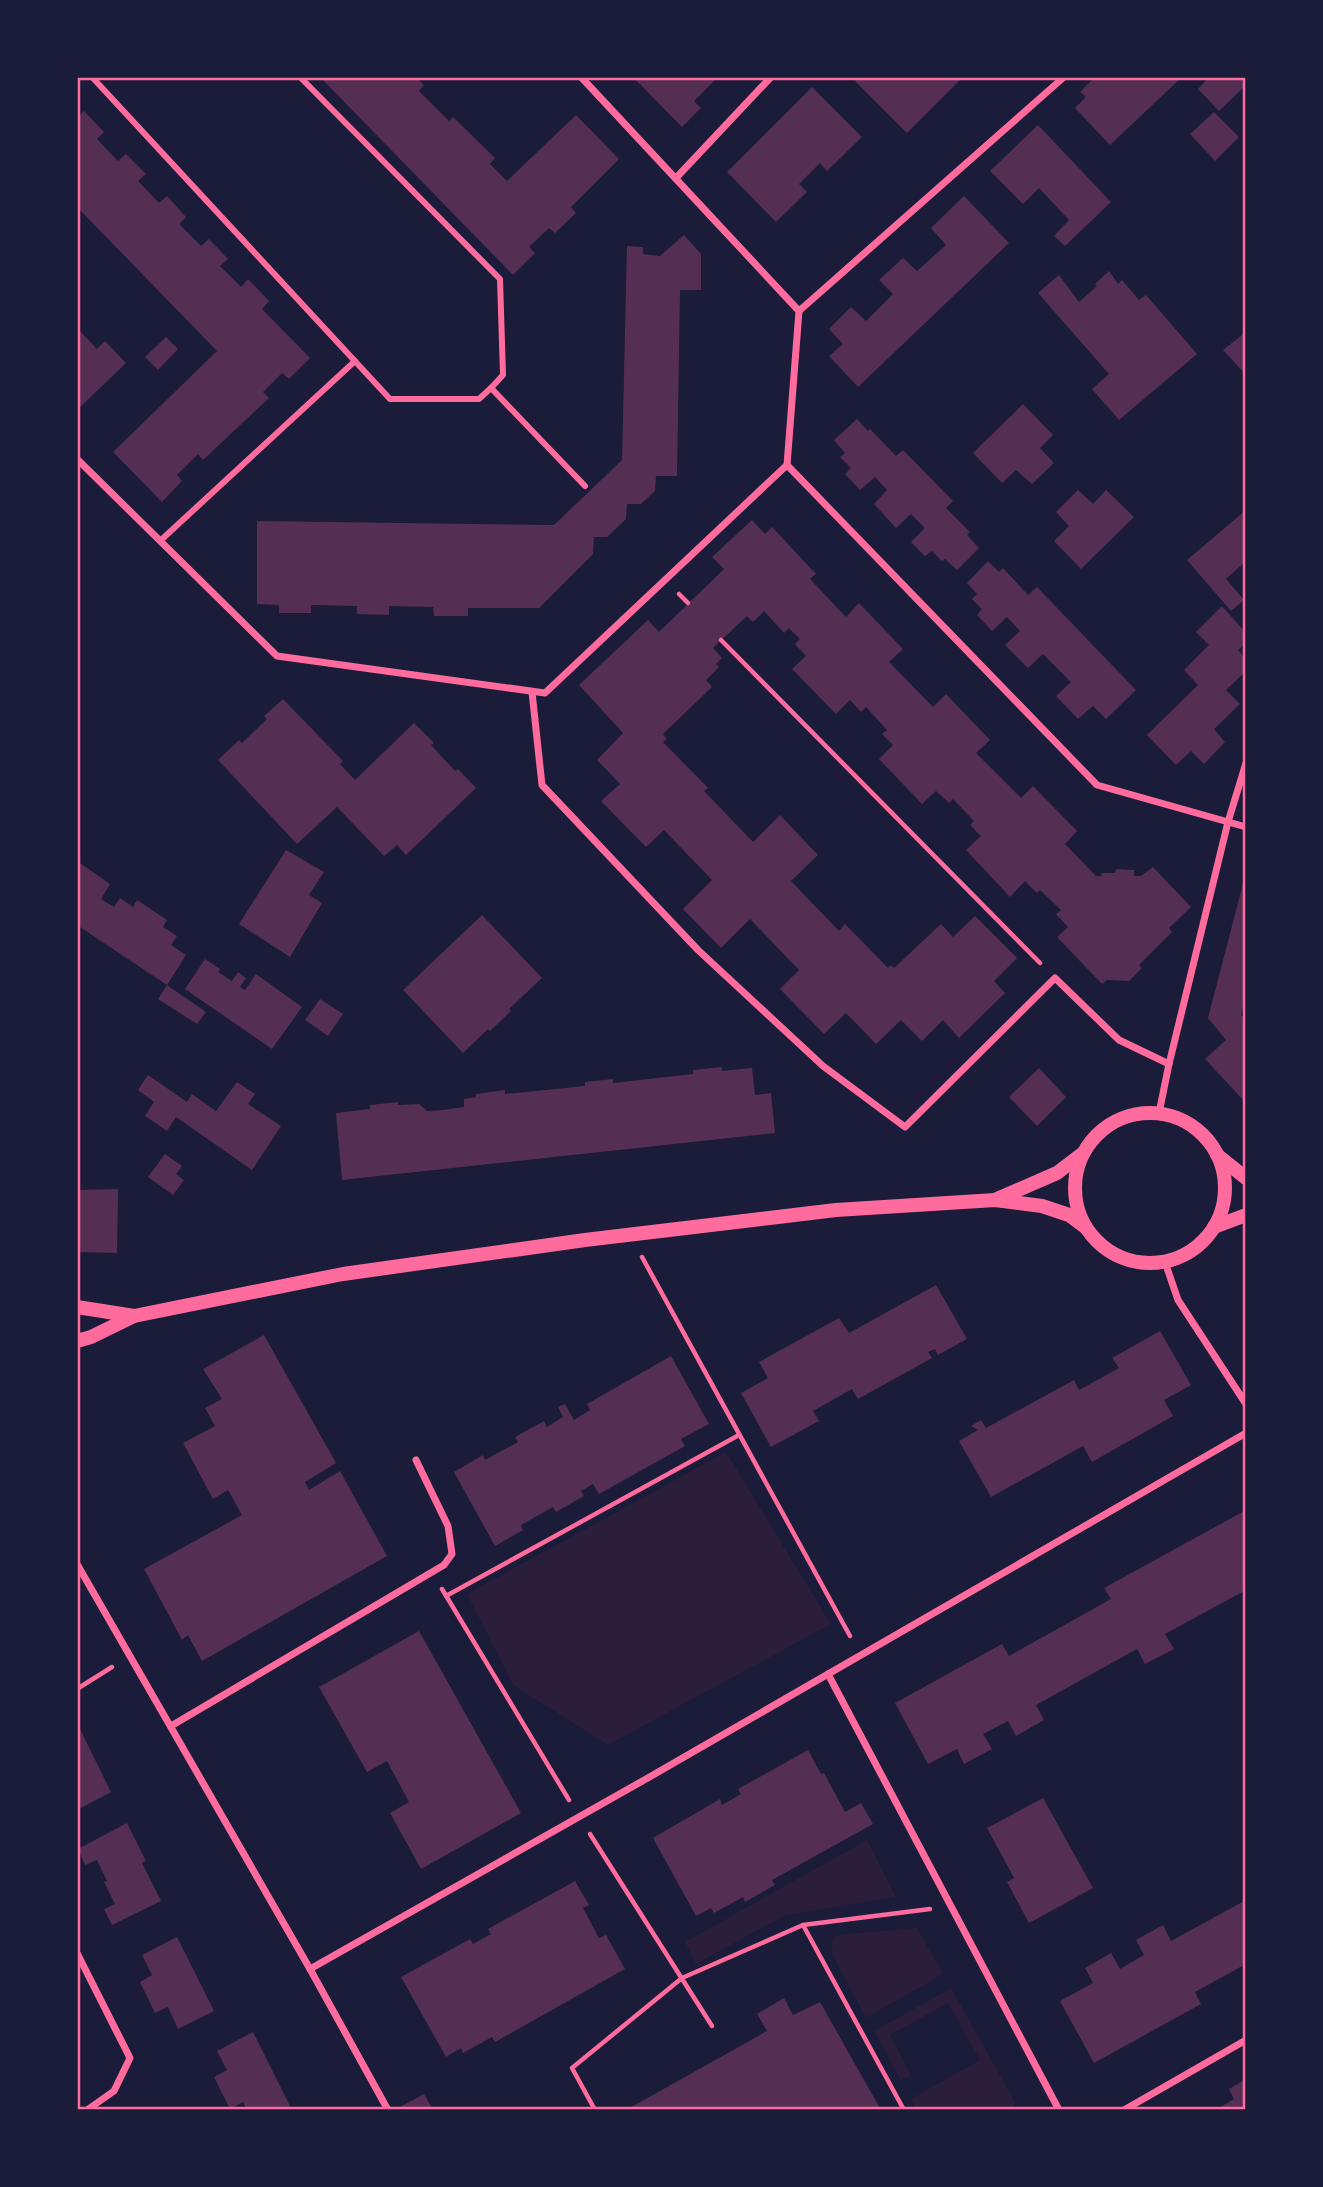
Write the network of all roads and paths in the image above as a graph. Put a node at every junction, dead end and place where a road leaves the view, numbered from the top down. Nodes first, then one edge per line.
1 (92, 77) edge
2 (300, 77) edge
3 (581, 77) edge
4 (771, 77) edge
5 (1064, 77) edge
6 (676, 178) junction
7 (799, 311) junction
8 (355, 361) junction
9 (491, 388) junction
10 (77, 459) edge
11 (787, 466) junction
12 (585, 486) dead end
13 (160, 541) junction
14 (721, 640) dead end
15 (532, 692) junction
16 (1246, 763) edge
17 (1228, 822) junction
18 (1246, 827) edge
19 (1055, 978) junction
20 (1169, 1064) junction
21 (1159, 1113) junction
22 (1082, 1154) junction
23 (1216, 1154) junction
24 (1246, 1178) edge
25 (995, 1200) junction
26 (1246, 1215) edge
27 (1085, 1227) junction
28 (1214, 1227) junction
29 (630, 1235) junction
30 (1165, 1262) junction
31 (77, 1307) edge
32 (134, 1316) junction
33 (77, 1341) edge
34 (1246, 1404) edge
35 (1246, 1433) edge
36 (739, 1435) junction
37 (416, 1460) dead end
38 (77, 1564) edge
39 (446, 1596) dead end
40 (860, 1655) junction
41 (130, 1656) junction
42 (828, 1674) junction
43 (77, 1689) edge
44 (171, 1726) junction
45 (951, 1906) junction
46 (803, 1925) junction
47 (77, 1953) edge
48 (310, 1969) junction
49 (1246, 2040) edge
50 (88, 2110) edge
51 (388, 2110) edge
52 (595, 2110) edge
53 (904, 2110) edge
54 (1059, 2110) edge
55 (1124, 2110) edge

1 - 8 street
2 - 9 street
3 - 6 street
4 - 6 street
5 - 7 street
6 - 7 street
7 - 11 street
8 - 9 street
8 - 13 street
9 - 12 street
10 - 13 street
11 - 15 street
11 - 17 street
13 - 15 street
14 - 19 path
15 - 19 street
16 - 17 street
17 - 18 street
17 - 20 street
19 - 20 street
20 - 21 street
21 - 22 main road
21 - 23 main road
22 - 25 main road
22 - 27 main road
23 - 24 main road
23 - 28 main road
25 - 27 main road
25 - 29 main road
26 - 28 main road
27 - 30 main road
28 - 30 main road
29 - 32 main road
29 - 36 path
30 - 34 street
31 - 32 main road
32 - 33 main road
35 - 40 street
36 - 39 path
36 - 40 path
37 - 44 street
38 - 41 street
40 - 42 street
41 - 43 path
41 - 44 street
42 - 45 street
42 - 48 street
44 - 48 street
45 - 46 path
45 - 54 street
46 - 52 path
46 - 53 path
47 - 50 street
48 - 51 street
49 - 55 street

